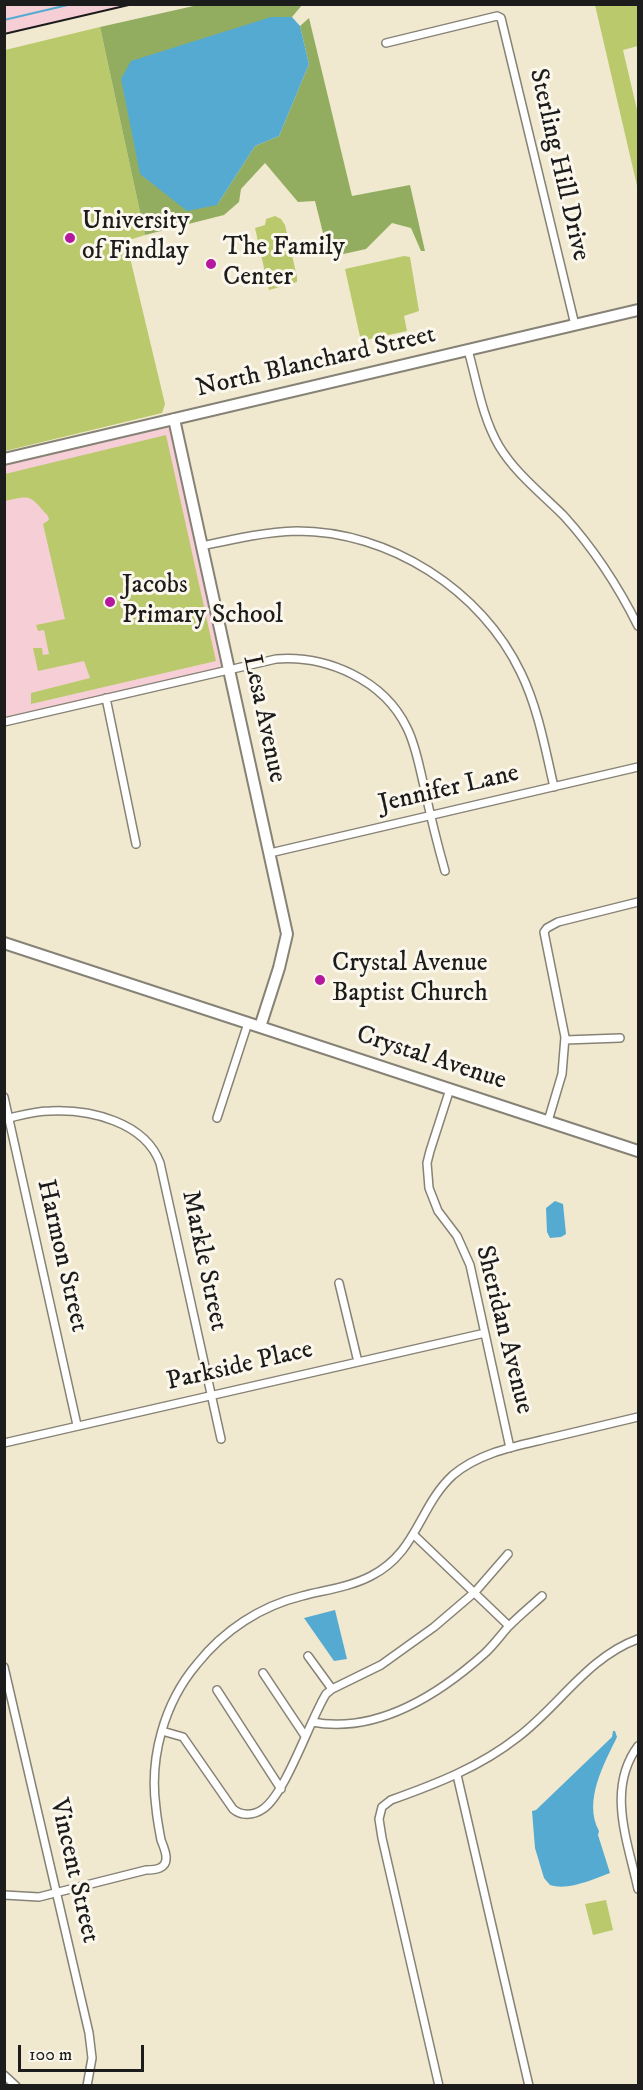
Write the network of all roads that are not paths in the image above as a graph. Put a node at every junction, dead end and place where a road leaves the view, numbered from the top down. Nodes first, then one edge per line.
1 (386, 43) dead end
2 (638, 310) edge
3 (575, 325) junction
4 (468, 350) junction
5 (174, 419) junction
6 (4, 459) edge
7 (202, 546) junction
8 (639, 626) edge
9 (229, 669) junction
10 (106, 698) junction
11 (4, 722) edge
12 (639, 767) edge
13 (554, 787) junction
14 (431, 816) junction
15 (136, 844) dead end
16 (270, 853) junction
17 (445, 871) dead end
18 (639, 902) edge
19 (4, 944) edge
20 (248, 1023) junction
21 (260, 1027) junction
22 (620, 1038) dead end
23 (565, 1040) junction
24 (450, 1089) junction
25 (4, 1097) edge
26 (9, 1118) junction
27 (217, 1118) dead end
28 (548, 1121) junction
29 (639, 1150) edge
30 (339, 1283) dead end
31 (485, 1333) junction
32 (358, 1362) junction
33 (212, 1395) junction
34 (639, 1417) edge
35 (77, 1425) junction
36 (221, 1439) dead end
37 (4, 1443) edge
38 (510, 1448) junction
39 (414, 1535) junction
40 (508, 1554) dead end
41 (475, 1592) junction
42 (542, 1596) dead end
43 (509, 1626) junction
44 (639, 1639) edge
45 (308, 1656) dead end
46 (4, 1667) edge
47 (263, 1673) dead end
48 (332, 1689) junction
49 (217, 1690) dead end
50 (312, 1722) junction
51 (162, 1731) junction
52 (305, 1736) junction
53 (639, 1746) edge
54 (457, 1775) junction
55 (281, 1789) junction
56 (639, 1890) edge
57 (57, 1894) junction
58 (4, 1895) edge
59 (4, 2075) edge
60 (16, 2085) edge
61 (87, 2085) edge
62 (440, 2085) edge
63 (530, 2085) edge

1 - 3 street, Sterling Hill Drive
2 - 3 street, North Blanchard Street
3 - 4 street, North Blanchard Street
4 - 5 street, North Blanchard Street
4 - 8 street
5 - 6 street, North Blanchard Street
5 - 7 street, Lesa Avenue
7 - 9 street, Lesa Avenue
7 - 13 street
9 - 10 street
9 - 14 street
9 - 16 street, Lesa Avenue
10 - 11 street
10 - 15 street
12 - 13 street, Jennifer Lane
13 - 14 street, Jennifer Lane
14 - 16 street, Jennifer Lane
14 - 17 street
16 - 21 street, Lesa Avenue
18 - 23 street
19 - 20 street, Crystal Avenue
20 - 21 street, Crystal Avenue
20 - 27 street
21 - 24 street, Crystal Avenue
22 - 23 street
23 - 28 street
24 - 28 street, Crystal Avenue
24 - 31 street, Sheridan Avenue
25 - 26 street, Harmon Street
26 - 33 street, Markle Street
26 - 35 street, Harmon Street
28 - 29 street, Crystal Avenue
30 - 32 street
31 - 32 street, Parkside Place
31 - 38 street, Sheridan Avenue
32 - 33 street, Parkside Place
33 - 35 street, Parkside Place
33 - 36 street, Markle Street
34 - 38 street
35 - 37 street, Parkside Place
38 - 39 street
39 - 41 street
39 - 51 street
40 - 41 street
41 - 43 street
41 - 48 street
42 - 43 street
43 - 50 street
44 - 54 street
45 - 48 street
46 - 57 street, Vincent Street
47 - 52 street
48 - 50 street
49 - 55 street
50 - 52 street
51 - 55 street
51 - 57 street
52 - 55 street
53 - 56 street
54 - 62 street
54 - 63 street
57 - 58 street
57 - 61 street, Vincent Street
59 - 60 street

